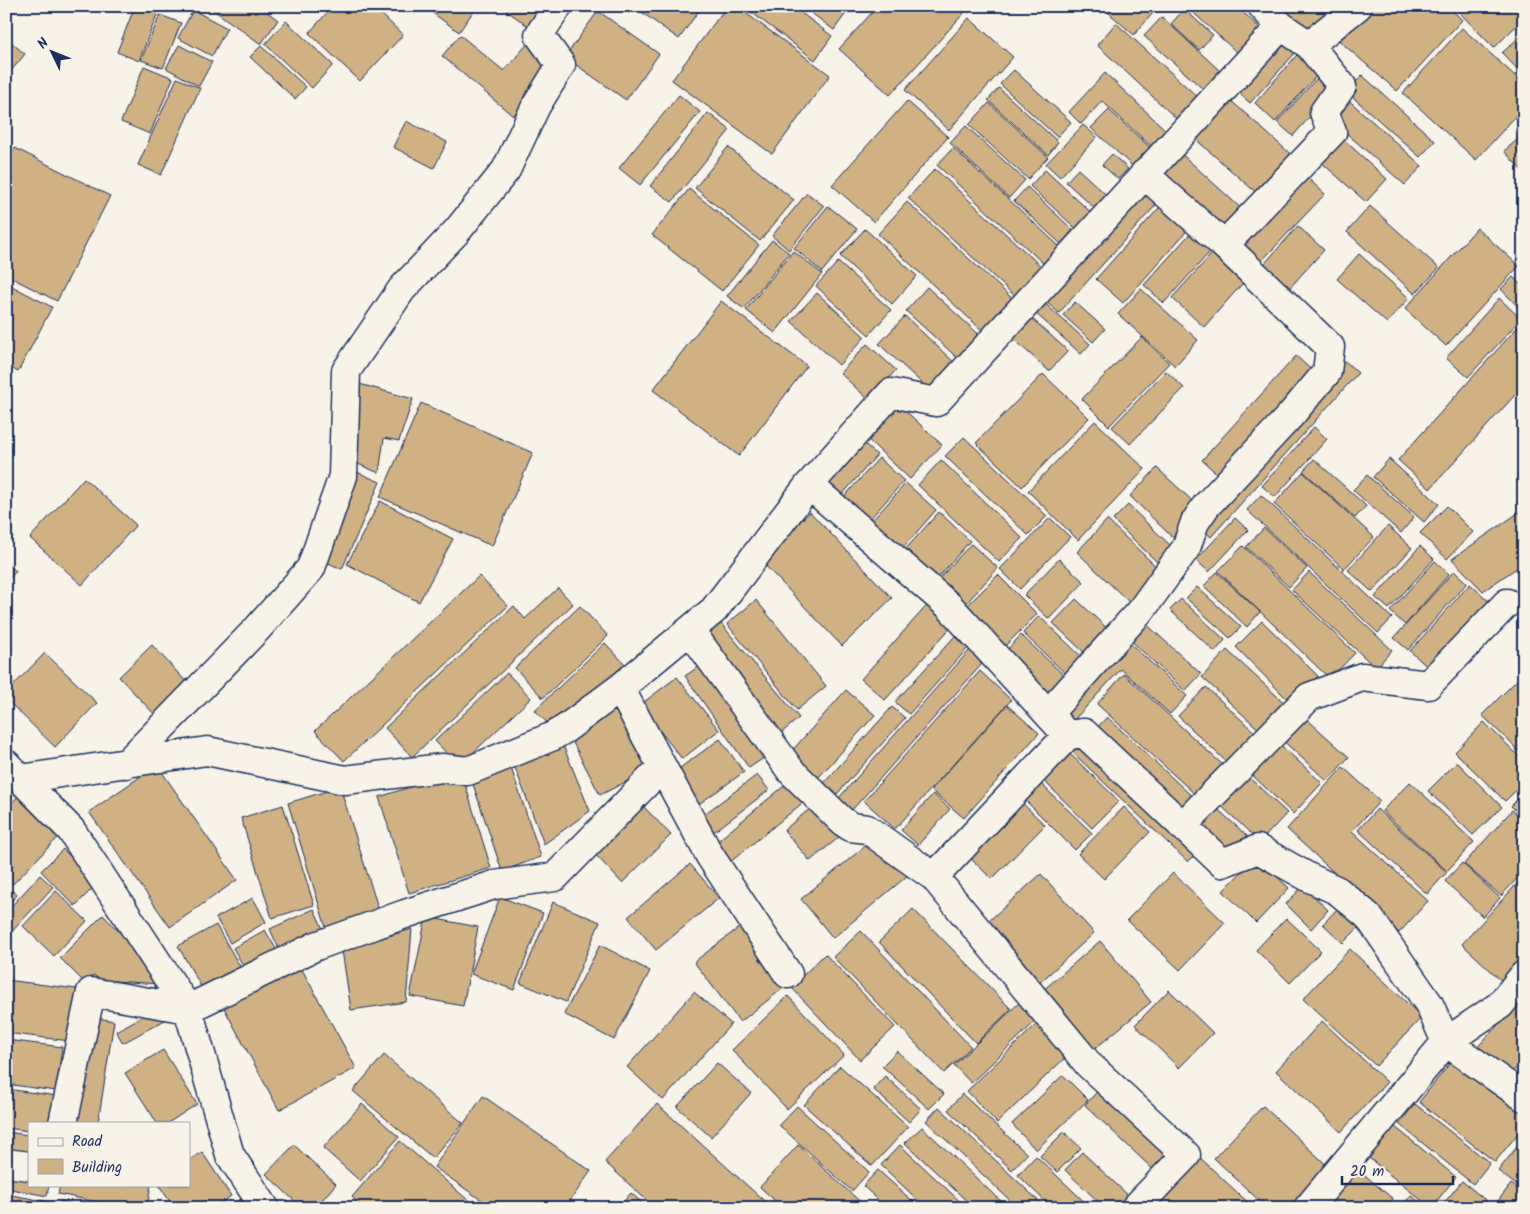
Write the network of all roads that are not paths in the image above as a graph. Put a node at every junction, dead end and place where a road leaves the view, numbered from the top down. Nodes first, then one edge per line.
1 (558, 6) edge
2 (1262, 6) edge
3 (1358, 6) edge
4 (1280, 26) junction
5 (1309, 45) junction
6 (1144, 174) junction
7 (1224, 245) junction
8 (810, 485) junction
9 (1507, 604) dead end
10 (690, 630) junction
11 (620, 688) junction
12 (1048, 714) junction
13 (1068, 735) junction
14 (126, 764) junction
15 (662, 766) junction
16 (14, 772) edge
17 (1182, 826) junction
18 (934, 877) junction
19 (788, 974) dead end
20 (1524, 975) edge
21 (188, 1009) junction
22 (1446, 1042) junction
23 (1524, 1097) edge
24 (63, 1122) edge
25 (6, 1163) edge
26 (28, 1166) edge
27 (265, 1208) edge
28 (1135, 1208) edge
29 (1308, 1208) edge

1 - 14 street
2 - 4 street
3 - 5 street
4 - 5 street
4 - 6 street
5 - 7 street
6 - 7 street
6 - 8 street
7 - 12 street
8 - 10 street
8 - 12 street
9 - 17 street
10 - 11 street
10 - 18 street
11 - 14 street
11 - 15 street
12 - 13 street
13 - 17 street
13 - 18 street
14 - 16 street
15 - 19 street
15 - 21 street
16 - 21 street
17 - 22 street
18 - 28 street
20 - 22 street
21 - 24 street
21 - 27 street
22 - 23 street
22 - 29 street
25 - 26 street

